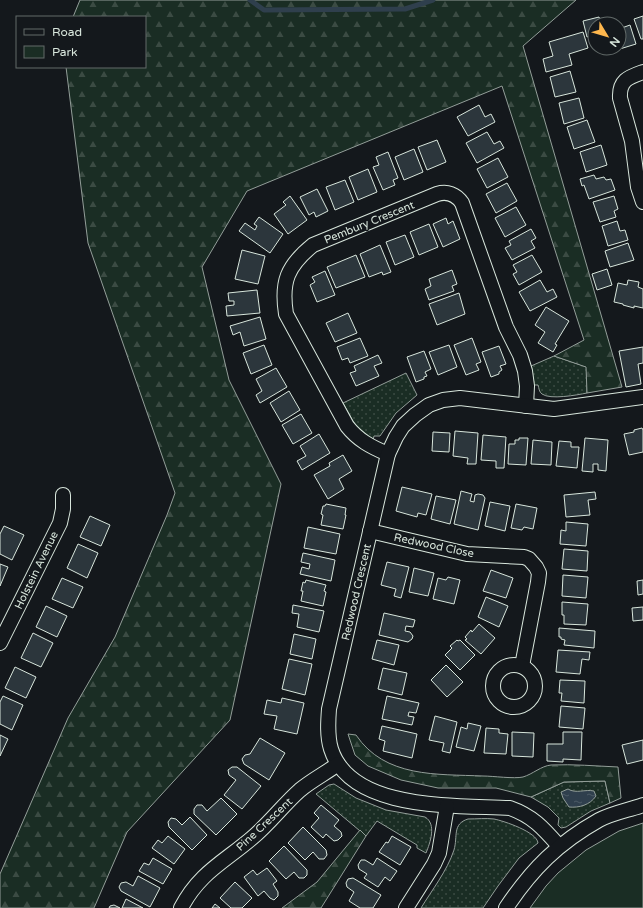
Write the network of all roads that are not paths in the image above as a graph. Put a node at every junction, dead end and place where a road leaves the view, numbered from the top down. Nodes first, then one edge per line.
1 (643, 72) edge
2 (643, 202) edge
3 (643, 397) edge
4 (526, 406) junction
5 (388, 454) junction
6 (63, 494) dead end
7 (370, 532) junction
8 (1, 639) edge
9 (522, 666) dead end
10 (338, 764) junction
11 (643, 805) edge
12 (446, 806) junction
13 (559, 846) junction
14 (181, 908) edge
15 (406, 908) edge
16 (506, 908) edge

1 - 2 street
3 - 4 street, Redwood Crescent
4 - 5 street, Redwood Crescent
4 - 5 street, Pembury Crescent
5 - 7 street, Redwood Crescent
6 - 8 street, Holstein Avenue
7 - 9 street, Redwood Close
7 - 10 street, Redwood Crescent
10 - 12 street, Redwood Crescent
10 - 14 street, Pine Crescent
11 - 13 street
12 - 13 street, Redwood Crescent
12 - 15 street
13 - 16 street

